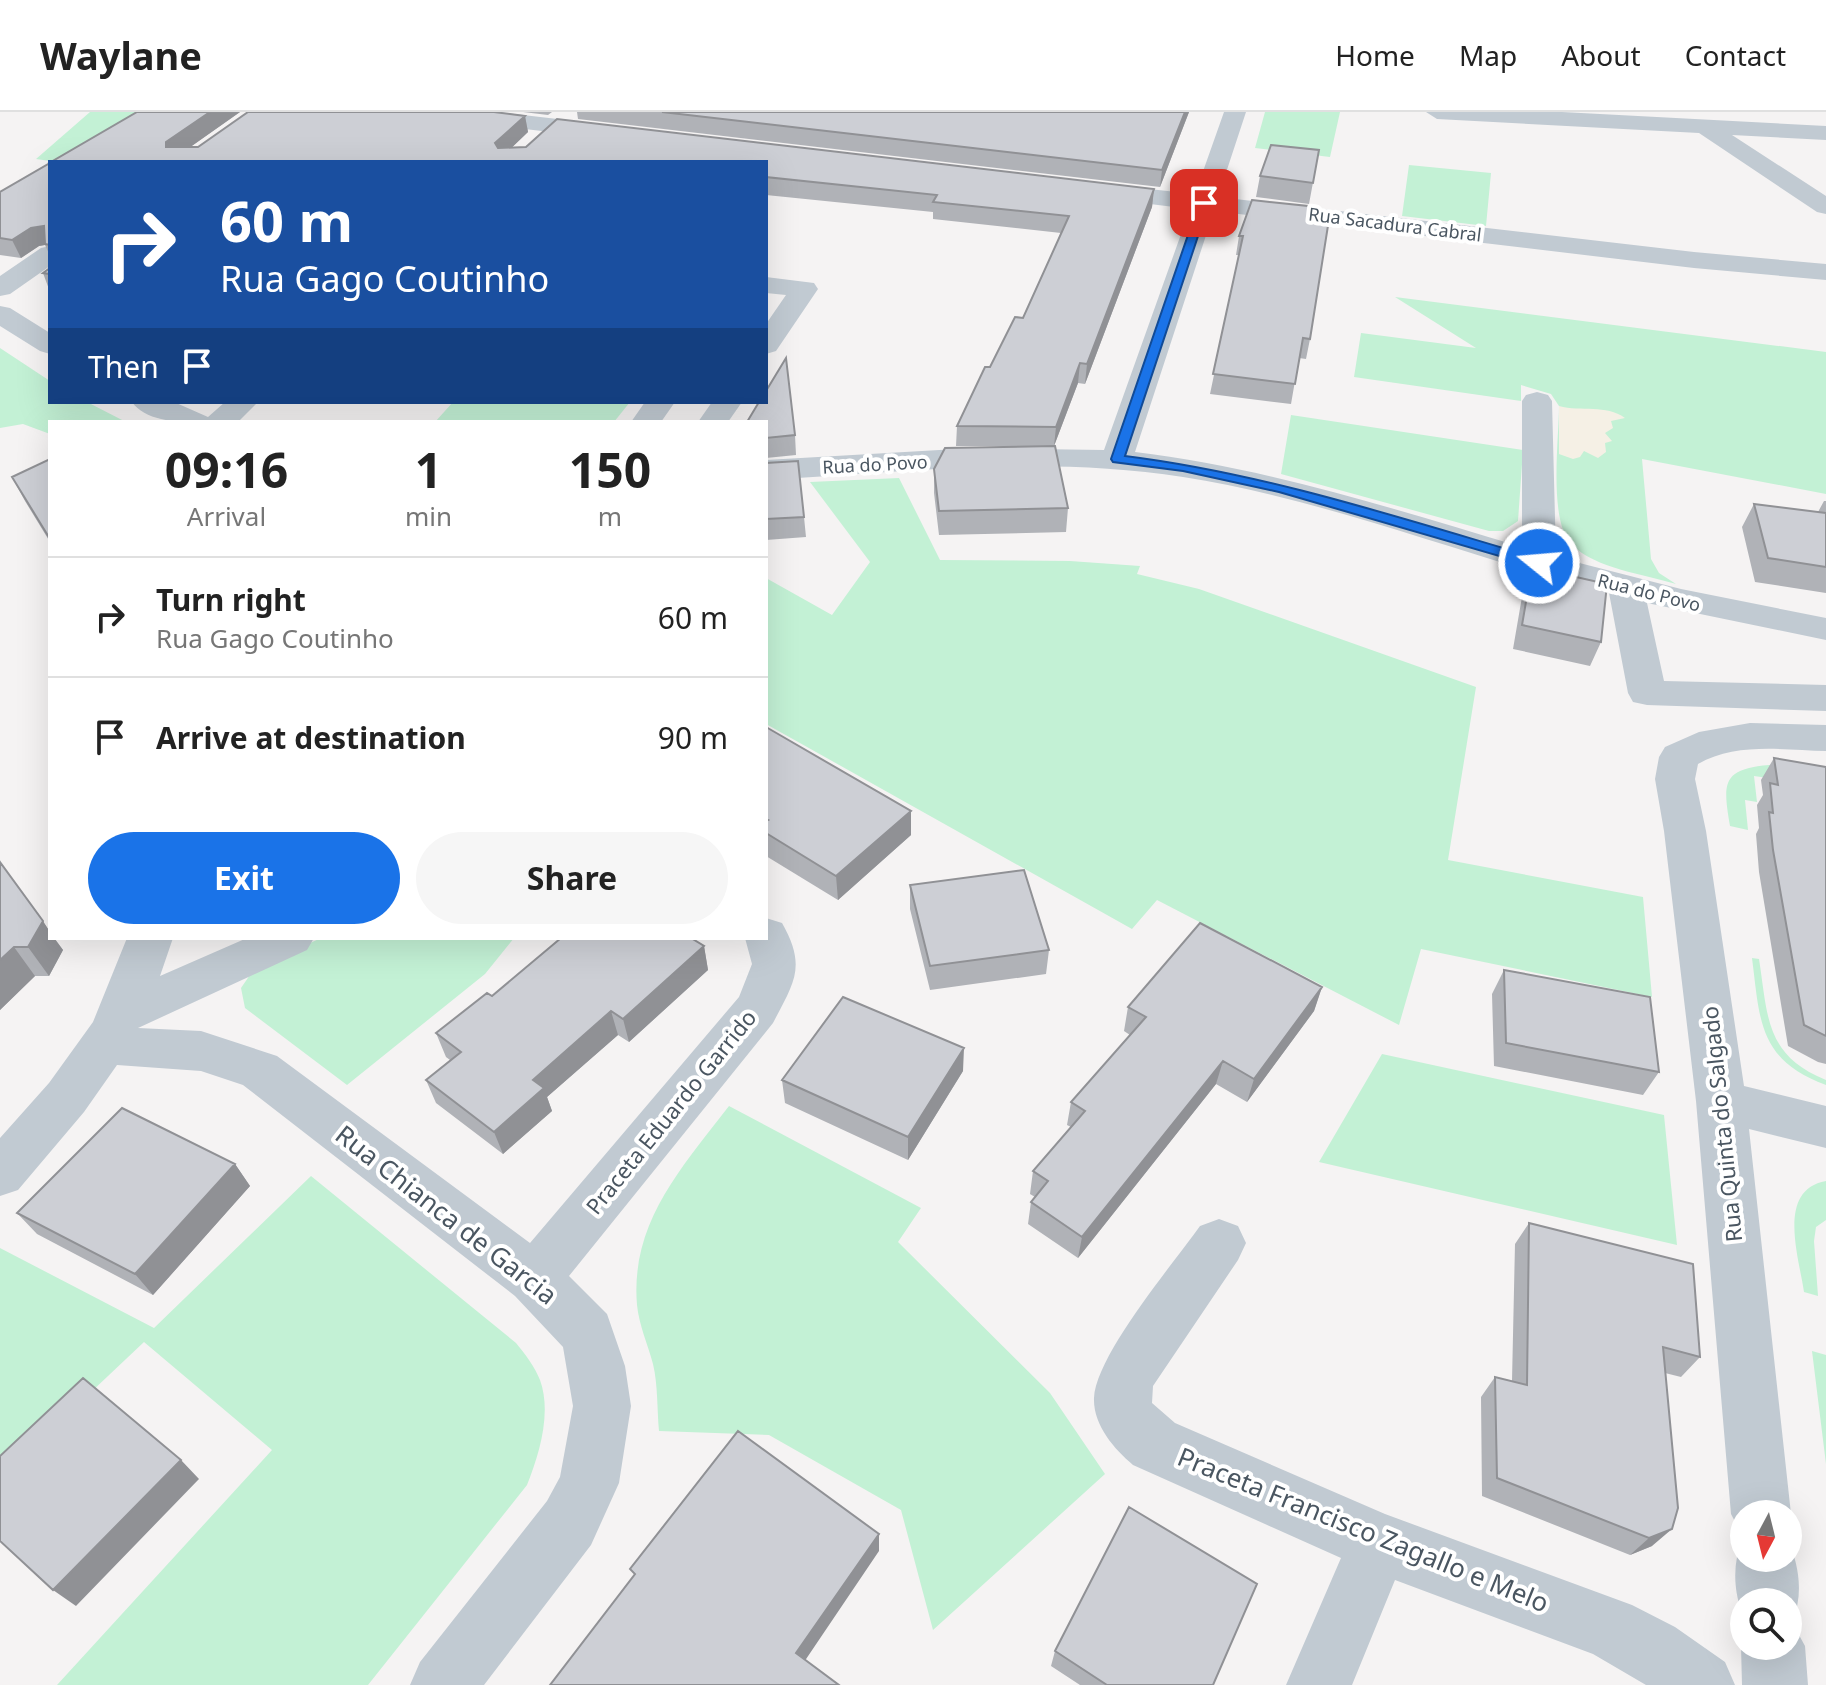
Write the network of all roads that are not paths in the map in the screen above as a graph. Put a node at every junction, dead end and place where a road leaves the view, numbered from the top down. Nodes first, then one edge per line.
1 (440, 112) edge
2 (1235, 112) edge
3 (1437, 112) edge
4 (1683, 112) edge
5 (561, 119) edge
6 (1707, 128) junction
7 (1826, 133) edge
8 (633, 135) edge
9 (533, 144) edge
10 (1077, 188) edge
11 (1204, 203) junction
12 (1826, 207) edge
13 (48, 255) edge
14 (1826, 272) edge
15 (768, 285) edge
16 (0, 288) edge
17 (0, 314) edge
18 (768, 342) edge
19 (48, 344) edge
20 (1537, 401) dead end
21 (152, 404) edge
22 (241, 404) edge
23 (191, 420) edge
24 (222, 420) edge
25 (1117, 459) junction
26 (768, 470) edge
27 (1539, 563) junction
28 (1626, 588) junction
29 (1826, 629) edge
30 (1826, 698) edge
31 (1826, 738) edge
32 (768, 938) edge
33 (149, 940) edge
34 (287, 940) edge
35 (112, 1029) junction
36 (1721, 1101) junction
37 (1826, 1127) edge
38 (0, 1174) edge
39 (1219, 1243) dead end
40 (534, 1278) junction
41 (1760, 1500) edge
42 (1379, 1543) junction
43 (1774, 1660) edge
44 (443, 1685) edge
45 (1319, 1685) edge
46 (1702, 1685) edge
47 (1775, 1685) edge

1 - 5 street
2 - 11 street
3 - 6 street
4 - 6 street
5 - 8 street
5 - 9 street
6 - 7 street
6 - 12 street
10 - 11 street, Rua Sacadura Cabral
11 - 14 street, Rua Sacadura Cabral
11 - 25 street
13 - 16 street
15 - 18 street
17 - 19 street
20 - 27 street
21 - 23 street
22 - 24 street
25 - 26 street, Rua do Povo
25 - 27 street, Rua do Povo
27 - 28 street, Rua do Povo
28 - 29 street, Rua do Povo
28 - 30 street
31 - 36 street, Rua Quinta do Salgado
32 - 40 street, Praceta Eduardo Garrido
33 - 35 street
34 - 35 street
35 - 38 street
35 - 40 street, Rua Chianca de Garcia
36 - 37 street
36 - 41 street, Rua Quinta do Salgado
39 - 42 street, Praceta Francisco Zagallo e Melo
40 - 44 street, Rua Chianca de Garcia
42 - 45 street
42 - 46 street, Praceta Francisco Zagallo e Melo
43 - 47 street

